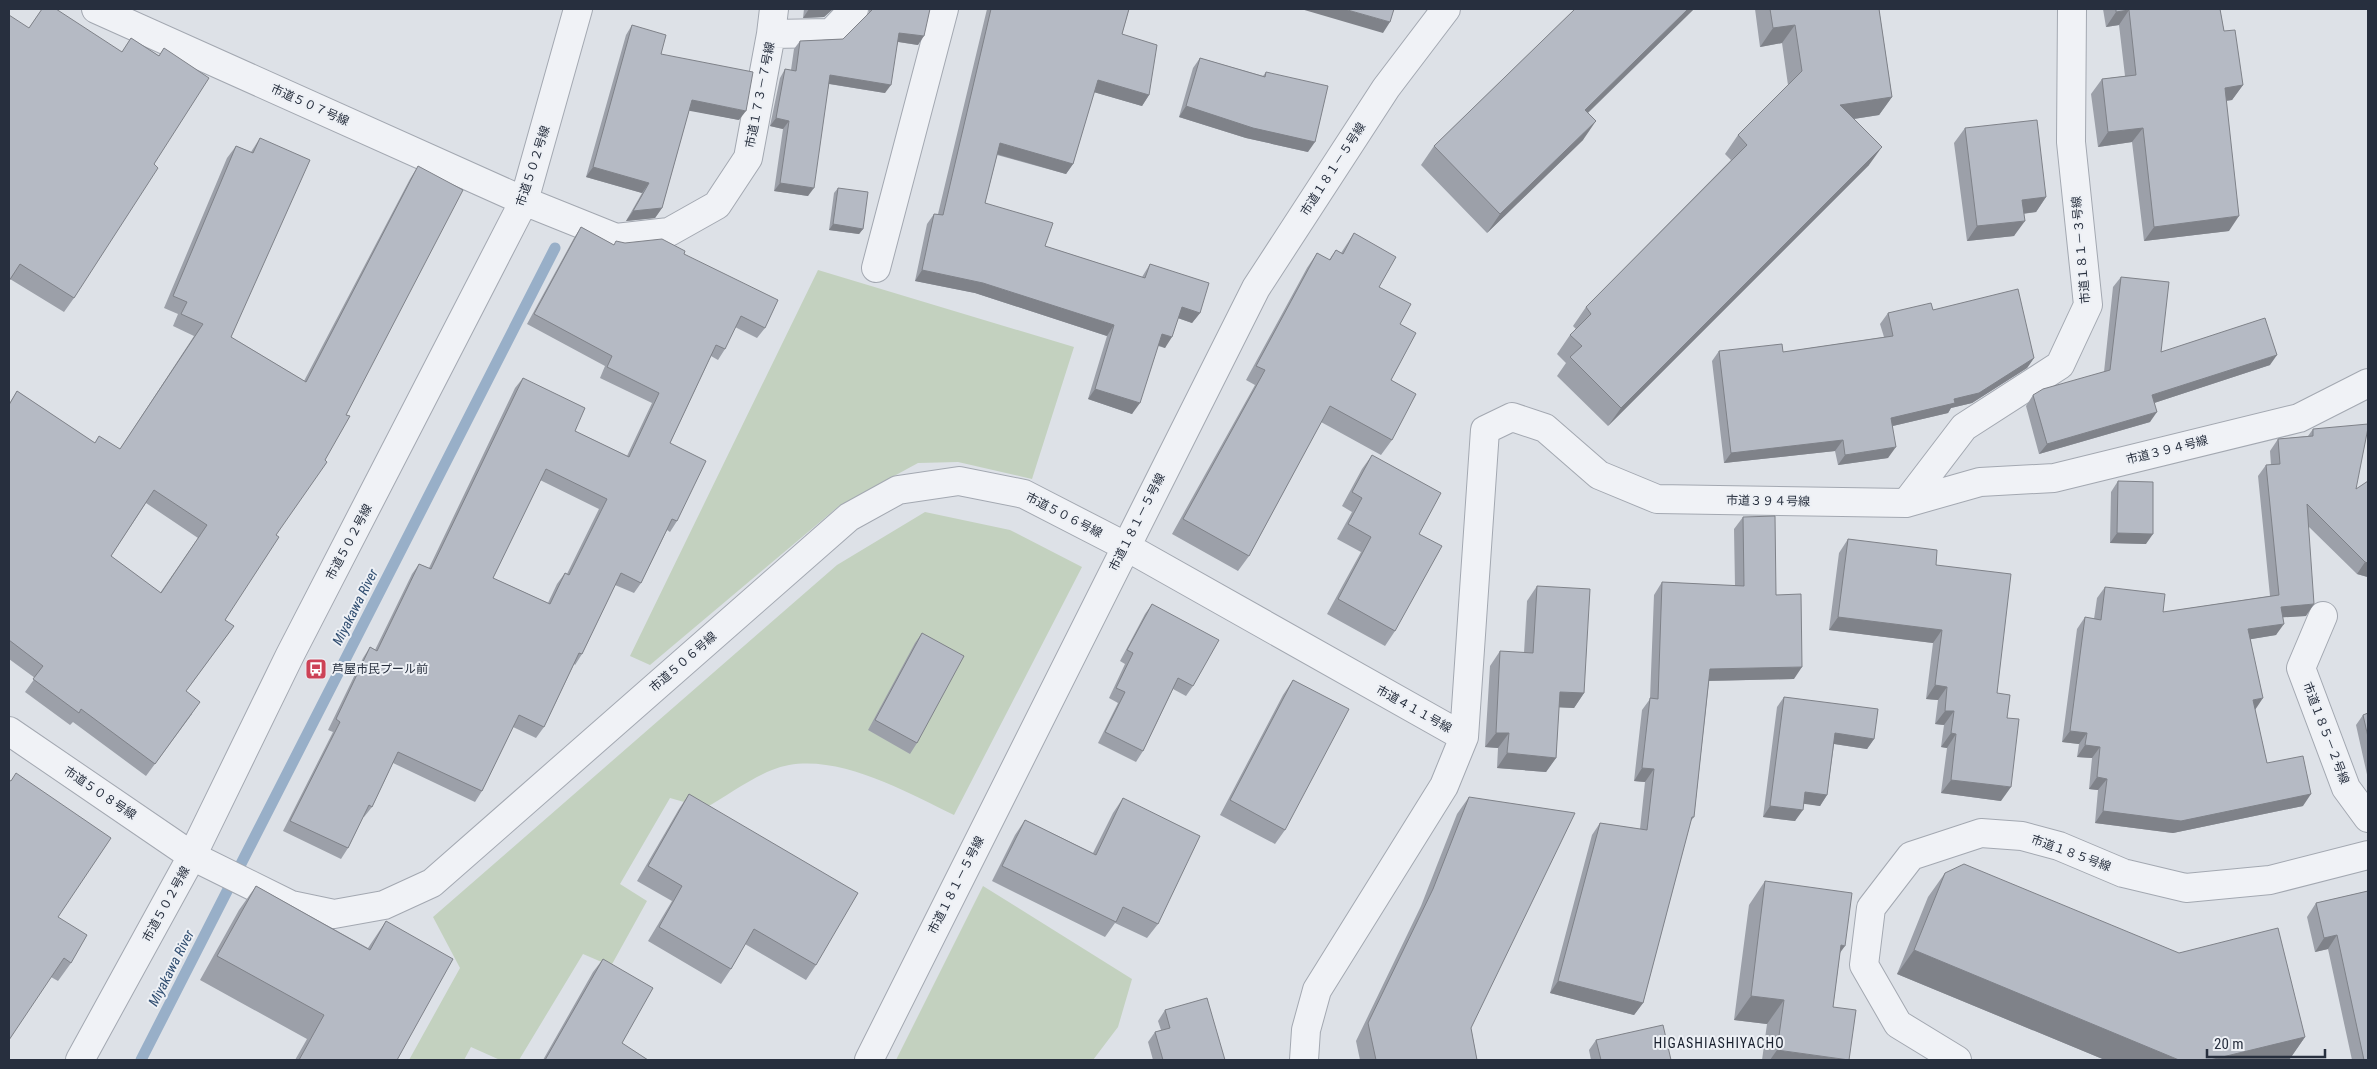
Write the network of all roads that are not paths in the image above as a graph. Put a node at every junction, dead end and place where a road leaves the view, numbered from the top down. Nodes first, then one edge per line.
1 (96, 9) edge
2 (578, 9) edge
3 (854, 9) edge
4 (944, 9) edge
5 (1446, 9) edge
6 (2072, 9) edge
7 (773, 22) edge
8 (524, 201) junction
9 (876, 268) dead end
10 (2368, 383) edge
11 (1906, 503) junction
12 (1125, 546) junction
13 (2323, 616) dead end
14 (9, 731) edge
15 (1464, 737) junction
16 (2368, 818) edge
17 (2368, 855) edge
18 (202, 860) junction
19 (86, 1058) edge
20 (869, 1060) edge
21 (1304, 1060) edge
22 (1957, 1060) edge

1 - 8 street, 市道５０７号線
2 - 8 street, 市道５０２号線
3 - 7 street
4 - 9 street
5 - 12 street, 市道１８１－５号線
6 - 11 street, 市道１８１－３号線
7 - 8 street, 市道１７３－７号線
8 - 18 street, 市道５０２号線
10 - 11 street, 市道３９４号線
11 - 15 street, 市道３９４号線
12 - 15 street, 市道４１１号線
12 - 18 street, 市道５０６号線
12 - 20 street, 市道１８１－５号線
13 - 16 street, 市道１８５－２号線
14 - 18 street, 市道５０８号線
15 - 21 street, 市道４１１号線
17 - 22 street, 市道１８５号線
18 - 19 street, 市道５０２号線

